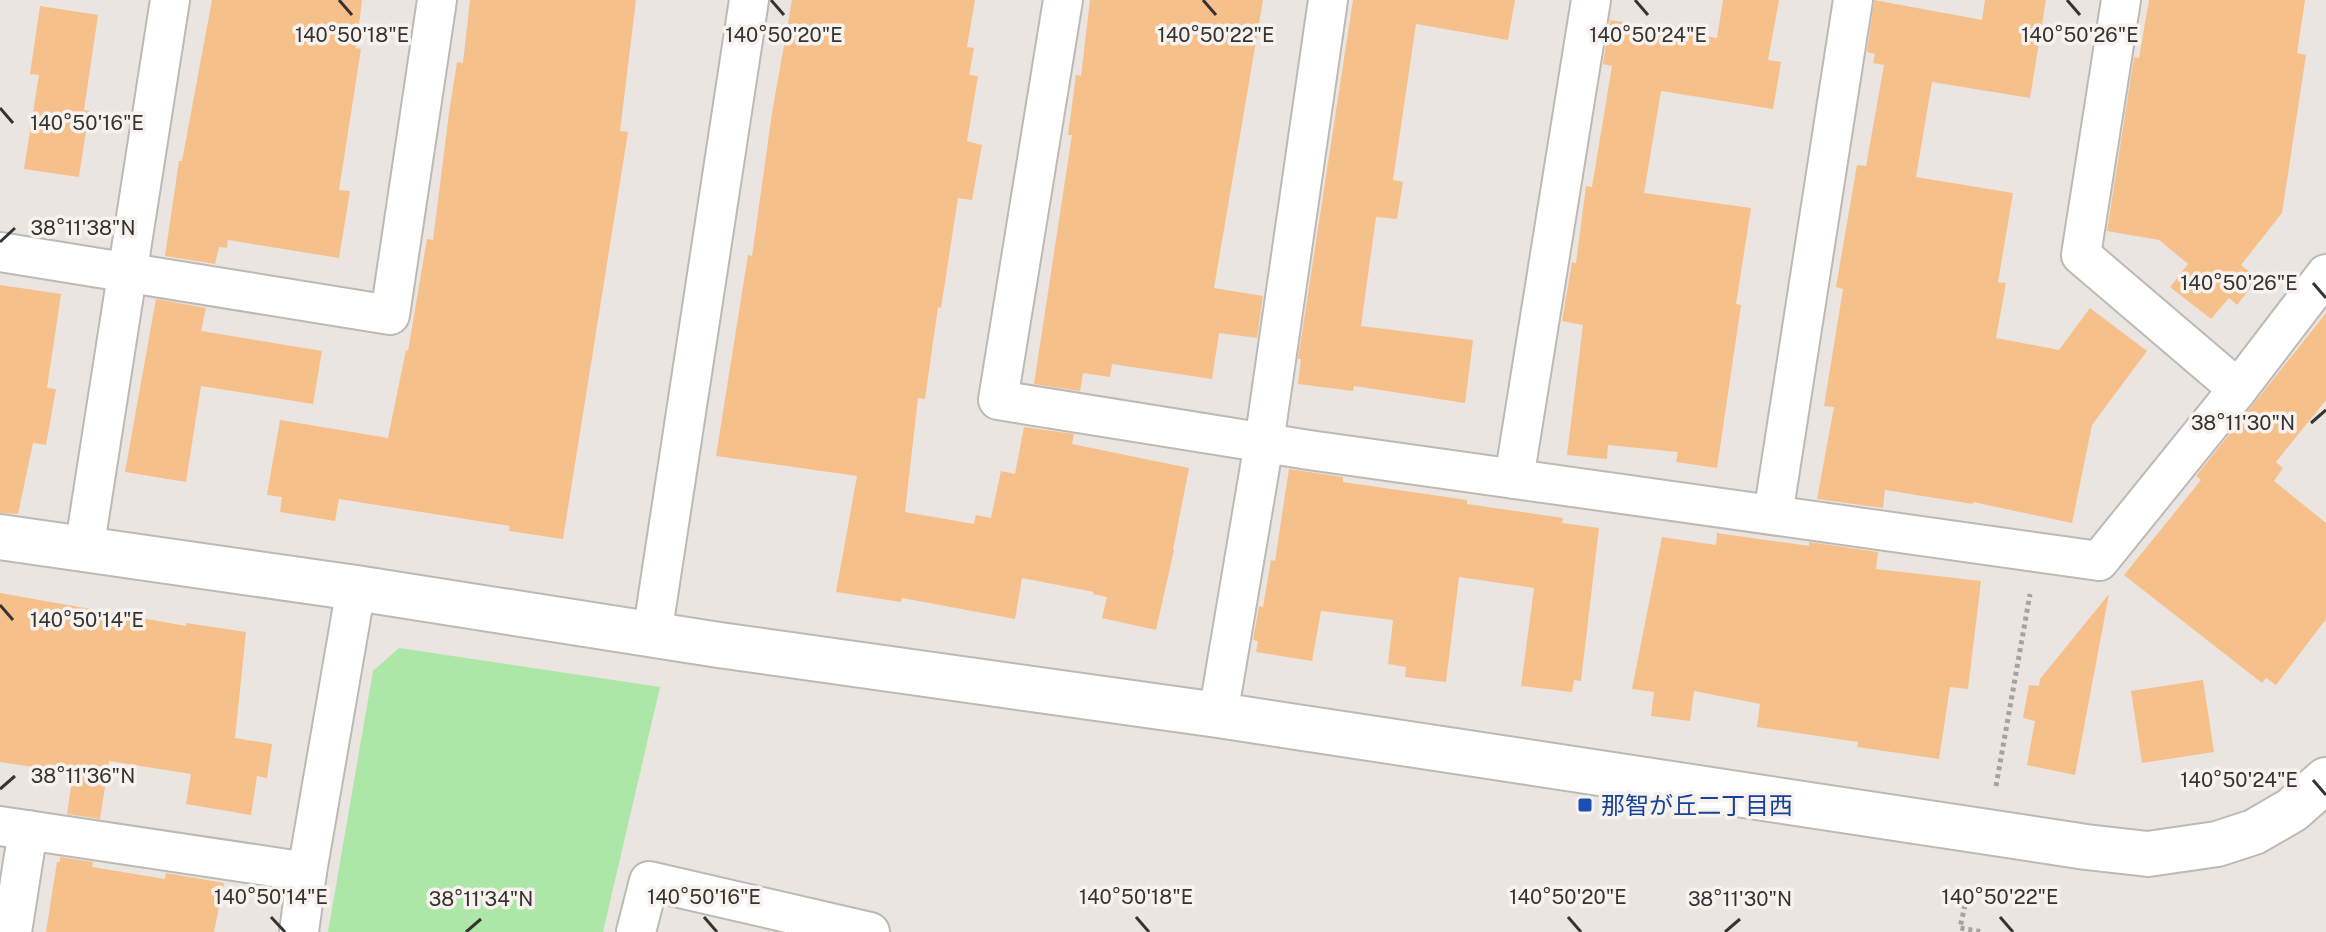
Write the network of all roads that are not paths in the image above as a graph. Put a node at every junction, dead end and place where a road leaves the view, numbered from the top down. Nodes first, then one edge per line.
1 (170, 0) edge
2 (437, 0) edge
3 (749, 0) edge
4 (1063, 0) edge
5 (1328, 0) edge
6 (1591, 0) edge
7 (1853, 0) edge
8 (2121, 0) edge
9 (0, 252) edge
10 (128, 273) junction
11 (2326, 274) edge
12 (2238, 389) junction
13 (1264, 443) junction
14 (1514, 479) junction
15 (1773, 515) junction
16 (0, 537) edge
17 (84, 550) junction
18 (356, 588) junction
19 (652, 635) junction
20 (1218, 715) junction
21 (2326, 780) edge
22 (14, 828) edge
23 (307, 872) junction
24 (12, 932) edge
25 (299, 932) edge
26 (636, 932) edge
27 (870, 932) edge

1 - 10 street
2 - 10 street
3 - 19 street
4 - 13 street
5 - 13 street
6 - 14 street
7 - 15 street
8 - 12 street
9 - 10 street
10 - 17 street
11 - 12 street
12 - 15 street
13 - 14 street
13 - 20 street
14 - 15 street
16 - 17 street
17 - 18 street
18 - 19 street
18 - 23 street
19 - 20 street
20 - 21 street
22 - 23 street
22 - 24 street
23 - 25 street
26 - 27 street

